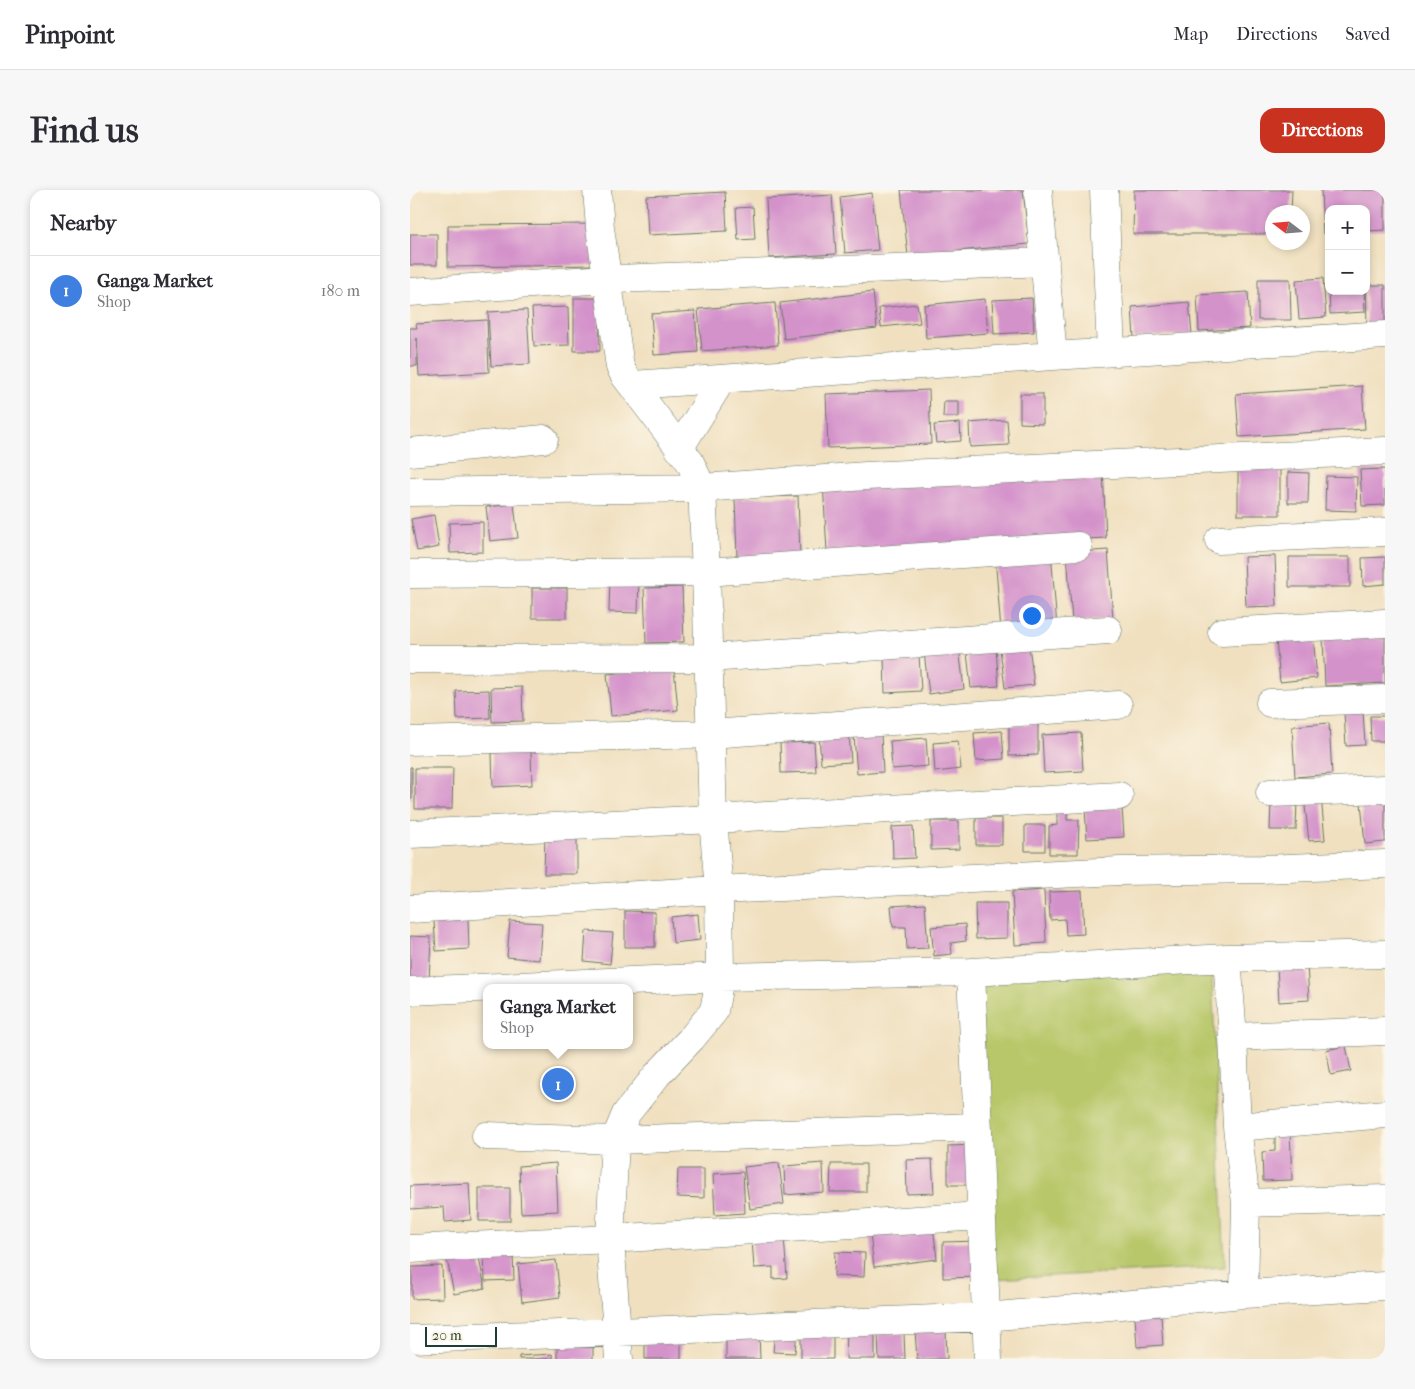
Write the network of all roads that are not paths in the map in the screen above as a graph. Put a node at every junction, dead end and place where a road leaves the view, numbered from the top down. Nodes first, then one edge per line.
1 (597, 190) edge
2 (1038, 190) edge
3 (1104, 190) edge
4 (1045, 262) junction
5 (607, 280) junction
6 (410, 292) edge
7 (1385, 335) edge
8 (1111, 352) junction
9 (1053, 356) junction
10 (722, 379) junction
11 (632, 386) junction
12 (544, 439) dead end
13 (679, 448) junction
14 (1385, 450) edge
15 (410, 452) edge
16 (702, 488) junction
17 (410, 492) edge
18 (1385, 532) edge
19 (1219, 540) dead end
20 (1078, 546) dead end
21 (706, 572) junction
22 (410, 574) edge
23 (1385, 623) edge
24 (1108, 630) dead end
25 (1222, 632) dead end
26 (709, 658) junction
27 (410, 659) edge
28 (1385, 699) edge
29 (1270, 703) dead end
30 (1118, 705) dead end
31 (710, 734) junction
32 (410, 741) edge
33 (1385, 789) edge
34 (1270, 793) dead end
35 (1119, 796) dead end
36 (713, 819) junction
37 (410, 834) edge
38 (1385, 864) edge
39 (719, 890) junction
40 (410, 909) edge
41 (1385, 954) edge
42 (1227, 958) junction
43 (971, 972) junction
44 (720, 977) junction
45 (553, 984) edge
46 (483, 987) edge
47 (410, 990) edge
48 (1385, 1031) edge
49 (1233, 1037) junction
50 (1385, 1114) edge
51 (977, 1127) junction
52 (1237, 1127) junction
53 (486, 1136) dead end
54 (615, 1140) junction
55 (1385, 1199) edge
56 (1246, 1203) junction
57 (981, 1216) junction
58 (610, 1239) junction
59 (410, 1249) edge
60 (1385, 1286) edge
61 (1244, 1294) junction
62 (986, 1317) junction
63 (618, 1332) junction
64 (410, 1339) edge
65 (619, 1359) edge
66 (988, 1359) edge

1 - 5 street
2 - 4 street
3 - 8 street
4 - 5 street
4 - 9 street
5 - 6 street
5 - 11 street
7 - 8 street
8 - 9 street
9 - 10 street
10 - 11 street
10 - 13 street
11 - 13 street
12 - 15 street
13 - 16 street
14 - 16 street
16 - 17 street
16 - 21 street
18 - 19 street
20 - 21 street
21 - 22 street
21 - 26 street
23 - 25 street
24 - 26 street
26 - 27 street
26 - 31 street
28 - 29 street
30 - 31 street
31 - 32 street
31 - 36 street
33 - 34 street
35 - 36 street
36 - 37 street
36 - 39 street
38 - 39 street
39 - 40 street
39 - 44 street
41 - 42 street
42 - 43 street
42 - 49 street
43 - 44 street
43 - 51 street
44 - 45 street
44 - 54 street
46 - 47 street
48 - 49 street
49 - 52 street
50 - 52 street
51 - 54 street
51 - 57 street
52 - 56 street
53 - 54 street
54 - 58 street
55 - 56 street
56 - 61 street
57 - 58 street
57 - 62 street
58 - 59 street
58 - 63 street
60 - 61 street
61 - 62 street
62 - 63 street
62 - 66 street
63 - 64 street
63 - 65 street

